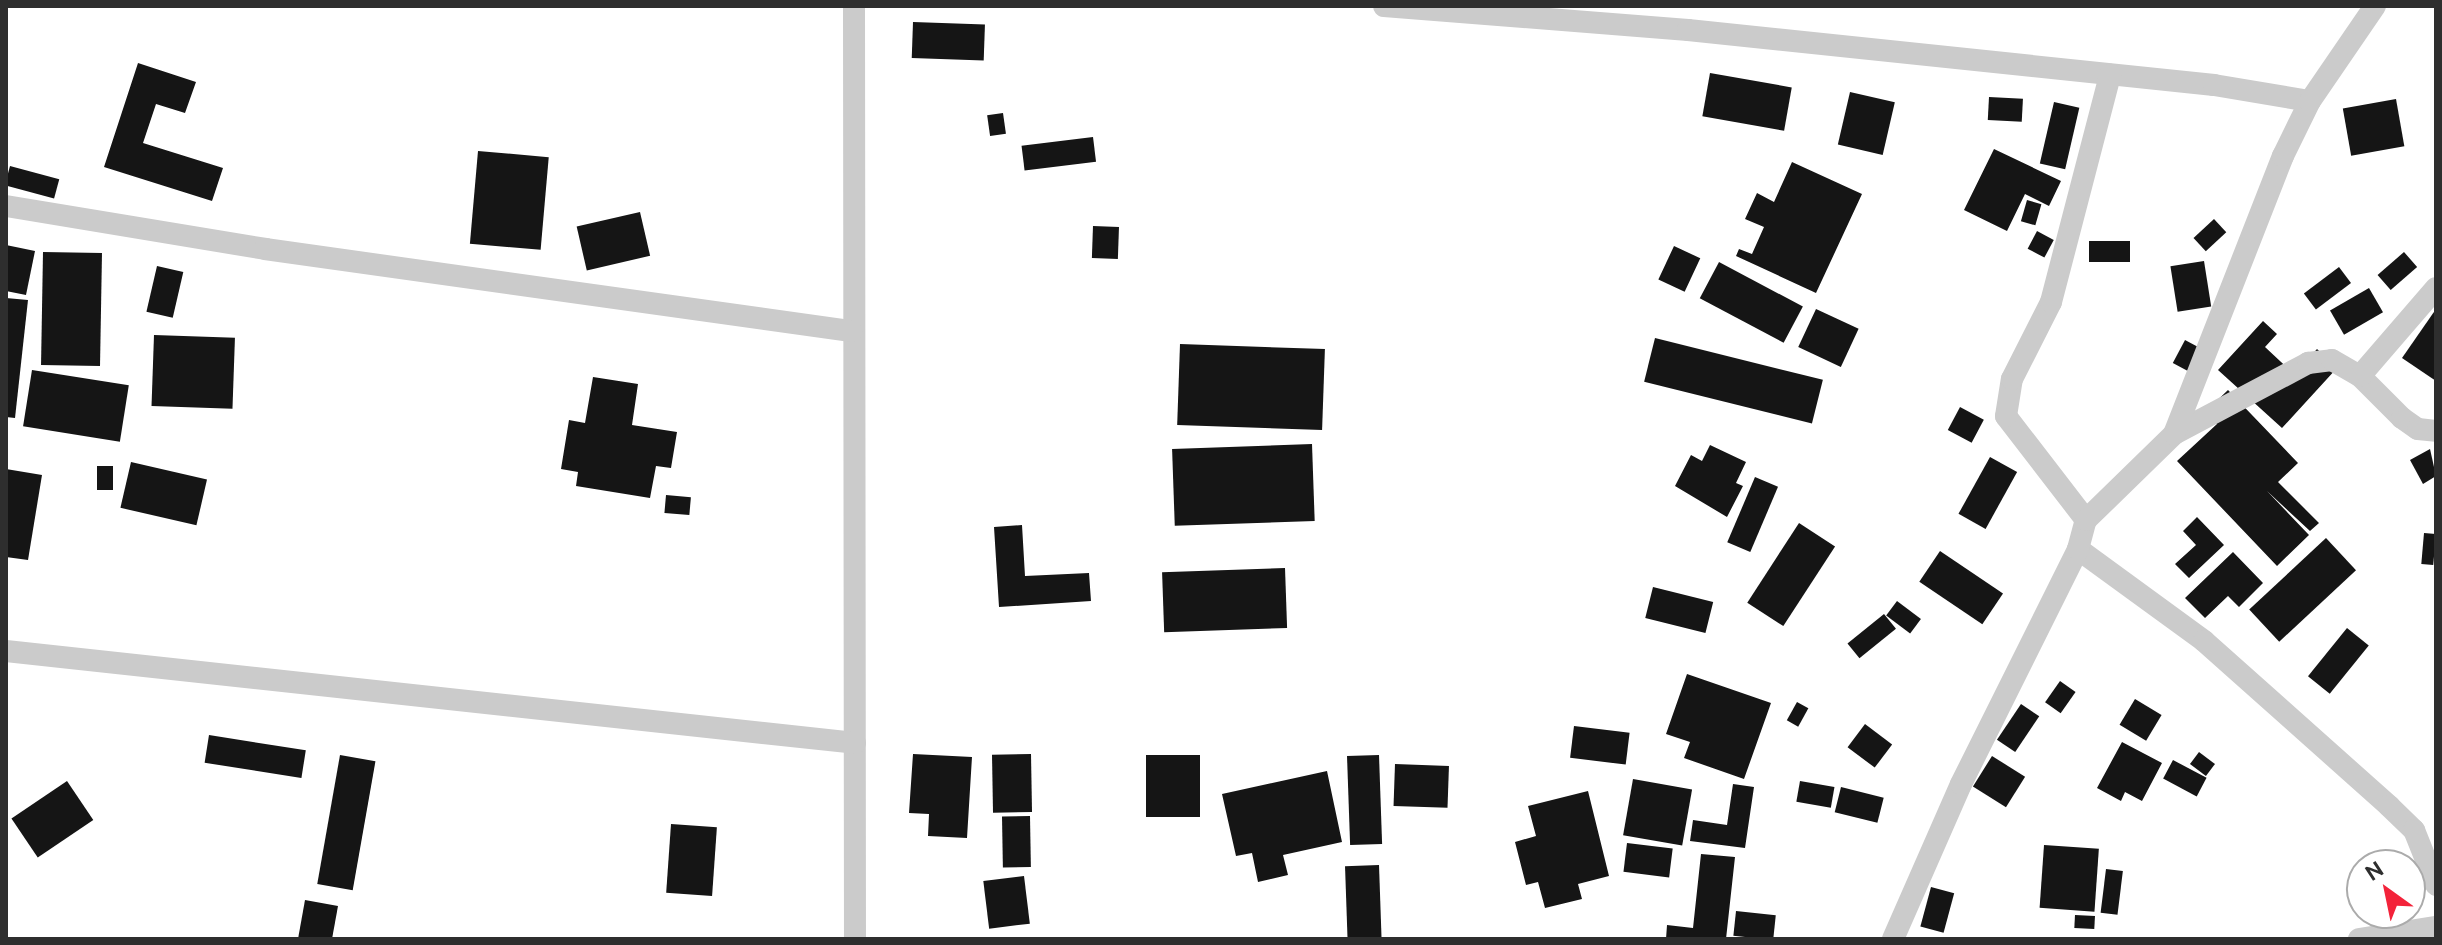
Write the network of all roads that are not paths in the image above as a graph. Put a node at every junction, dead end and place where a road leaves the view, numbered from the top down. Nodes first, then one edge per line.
1 (854, 6) edge
2 (1384, 6) edge
3 (2375, 6) edge
4 (2110, 75) junction
5 (2310, 101) junction
6 (6, 206) edge
7 (2436, 288) edge
8 (851, 331) junction
9 (2360, 376) junction
10 (2436, 431) edge
11 (2174, 434) junction
12 (2086, 520) junction
13 (2078, 549) junction
14 (6, 651) edge
15 (855, 743) junction
16 (2436, 885) edge
17 (2436, 927) edge
18 (855, 939) edge
19 (1893, 939) edge
20 (2359, 939) edge

1 - 8 street
2 - 4 street
3 - 5 street
4 - 5 street
4 - 12 street
5 - 11 street
6 - 8 street
7 - 9 street
8 - 15 street
9 - 10 street
9 - 11 street
11 - 12 street
12 - 13 street
13 - 16 street
13 - 19 street
14 - 15 street
15 - 18 street
17 - 20 street

